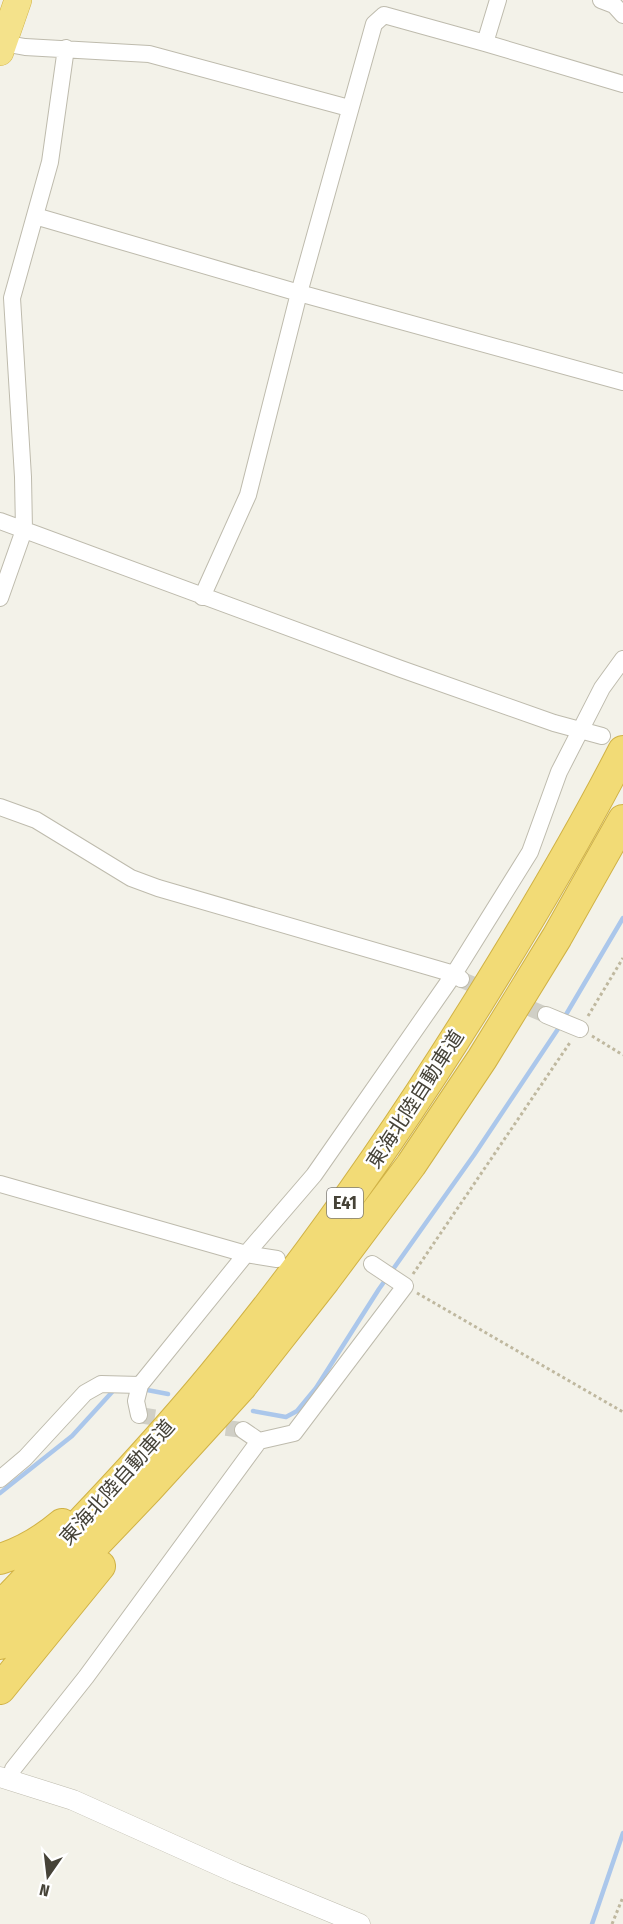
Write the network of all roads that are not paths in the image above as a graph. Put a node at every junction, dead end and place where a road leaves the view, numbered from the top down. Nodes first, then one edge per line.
1 (18, 0) edge
2 (498, 0) edge
3 (601, 0) edge
4 (623, 15) edge
5 (484, 43) junction
6 (2, 48) edge
7 (66, 48) junction
8 (623, 84) edge
9 (349, 108) junction
10 (36, 216) junction
11 (299, 293) junction
12 (623, 382) edge
13 (0, 521) edge
14 (24, 530) junction
15 (202, 597) junction
16 (0, 598) edge
17 (623, 659) edge
18 (580, 730) junction
19 (613, 744) edge
20 (0, 807) edge
21 (623, 820) edge
22 (458, 977) junction
23 (549, 1016) tunnel mouth
24 (576, 1027) road end
25 (0, 1185) edge
26 (246, 1254) junction
27 (287, 1264) junction
28 (376, 1267) dead end
29 (241, 1387) junction
30 (243, 1430) tunnel mouth
31 (259, 1441) junction
32 (0, 1479) edge
33 (0, 1559) edge
34 (0, 1607) edge
35 (0, 1644) edge
36 (0, 1689) edge
37 (5, 1778) edge
38 (360, 1924) edge

1 - 6 highway
2 - 5 street
3 - 4 street
5 - 8 street
5 - 9 street
6 - 7 street
7 - 9 street
7 - 10 street
9 - 11 street
10 - 11 street
10 - 14 street
11 - 12 street
11 - 15 street
13 - 14 street
14 - 15 street
14 - 16 street
15 - 18 street
17 - 18 street
18 - 19 street
18 - 22 street
19 - 27 highway, 東海北陸自動車道 / E41
20 - 22 street
21 - 29 highway, 東海北陸自動車道 / E41
22 - 26 street
23 - 24 street
25 - 26 street
26 - 27 street
26 - 32 street
27 - 33 highway
27 - 34 highway, 東海北陸自動車道 / E41
28 - 31 street
29 - 35 highway, 東海北陸自動車道 / E41
29 - 36 highway
30 - 31 street
31 - 37 street
37 - 38 street

